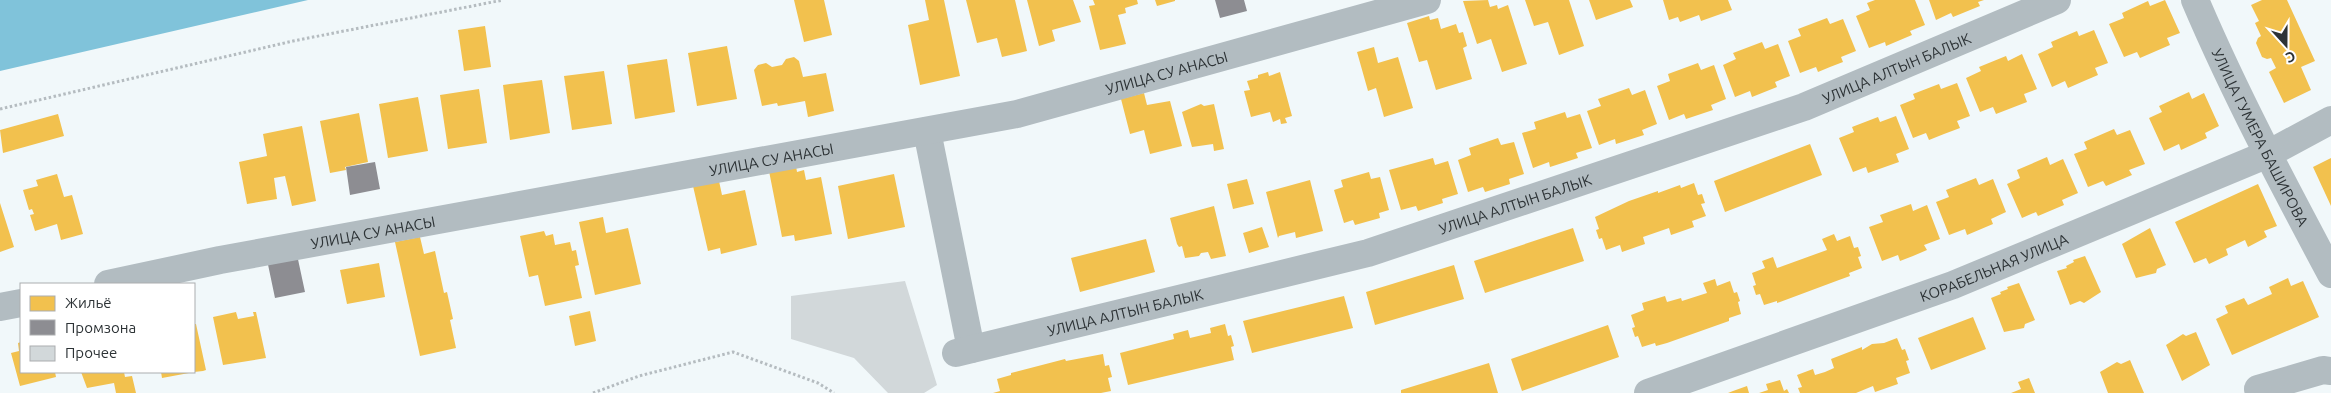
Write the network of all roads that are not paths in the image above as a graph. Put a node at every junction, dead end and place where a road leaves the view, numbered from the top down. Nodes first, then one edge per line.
1 (1427, 0) edge
2 (2056, 0) edge
3 (2195, 0) edge
4 (2331, 120) edge
5 (927, 131) junction
6 (2268, 154) junction
7 (2331, 274) edge
8 (113, 283) edge
9 (20, 303) edge
10 (0, 307) edge
11 (2331, 371) edge
12 (2258, 389) dead end
13 (1648, 393) edge

1 - 5 street, УЛИЦА СУ АНАСЫ
2 - 5 street, УЛИЦА АЛТЫН БАЛЫК
3 - 6 street, УЛИЦА ГУМЕРА БАШИРОВА
4 - 6 street, КОРАБЕЛЬНАЯ УЛИЦА
5 - 8 street, УЛИЦА СУ АНАСЫ
6 - 7 street, УЛИЦА ГУМЕРА БАШИРОВА
6 - 13 street, КОРАБЕЛЬНАЯ УЛИЦА
9 - 10 street
11 - 12 street

